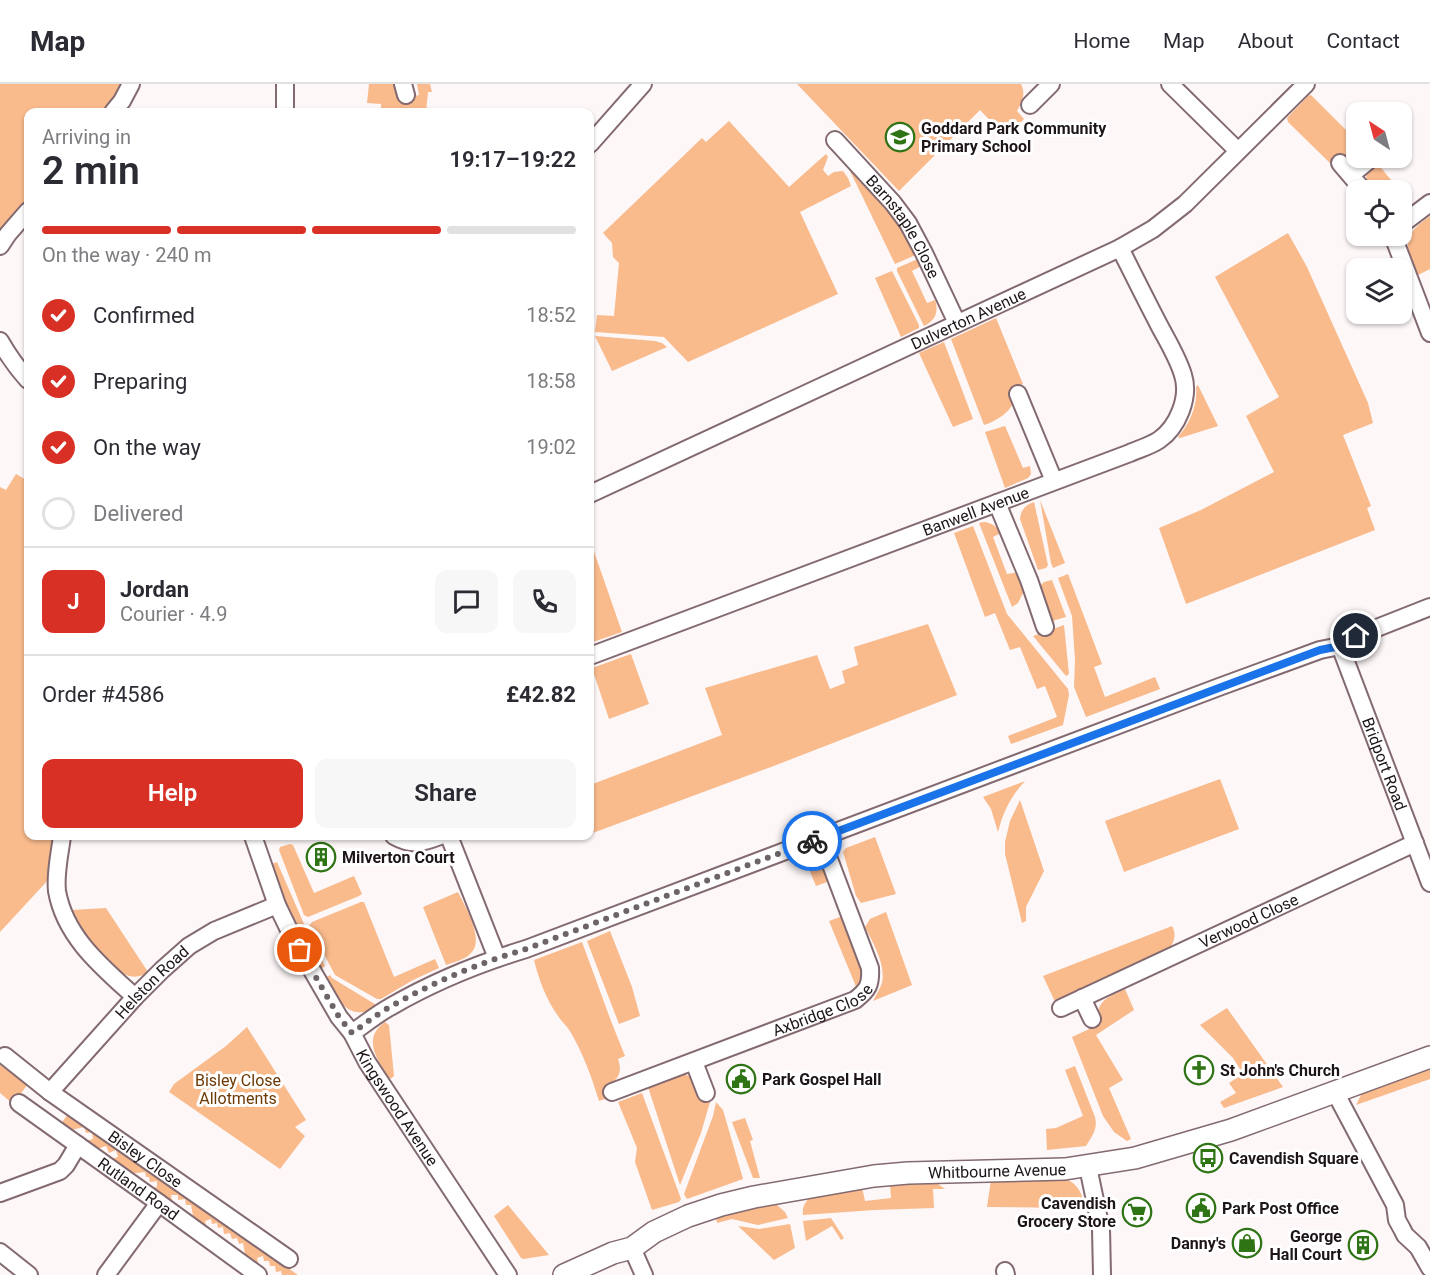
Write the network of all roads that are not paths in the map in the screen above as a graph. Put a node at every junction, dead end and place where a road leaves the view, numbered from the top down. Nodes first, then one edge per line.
1 (131, 84) edge
2 (285, 84) edge
3 (644, 84) edge
4 (1051, 84) edge
5 (1170, 84) edge
6 (1306, 84) edge
7 (1030, 105) dead end
8 (116, 108) edge
9 (285, 108) edge
10 (594, 140) edge
11 (835, 140) dead end
12 (1238, 151) junction
13 (1349, 168) edge
14 (1355, 180) edge
15 (1430, 203) edge
16 (24, 216) edge
17 (1412, 217) edge
18 (0, 246) edge
19 (1397, 246) edge
20 (1120, 248) junction
21 (957, 323) junction
22 (1430, 333) edge
23 (0, 341) edge
24 (24, 376) edge
25 (1018, 394) dead end
26 (1054, 481) junction
27 (594, 492) edge
28 (997, 503) junction
29 (1430, 607) edge
30 (1046, 627) dead end
31 (1340, 646) junction
32 (594, 654) edge
33 (821, 838) junction
34 (61, 840) edge
35 (254, 840) edge
36 (401, 840) edge
37 (429, 840) edge
38 (451, 840) edge
39 (1414, 843) junction
40 (1430, 883) edge
41 (277, 905) junction
42 (497, 958) junction
43 (135, 997) junction
44 (1082, 999) junction
45 (1061, 1008) dead end
46 (1092, 1019) dead end
47 (352, 1033) junction
48 (5, 1056) dead end
49 (1430, 1057) edge
50 (694, 1062) junction
51 (50, 1092) junction
52 (612, 1092) dead end
53 (1335, 1092) junction
54 (705, 1093) dead end
55 (19, 1103) dead end
56 (78, 1145) junction
57 (1088, 1167) junction
58 (0, 1193) edge
59 (159, 1203) junction
60 (632, 1248) junction
61 (0, 1252) edge
62 (289, 1259) dead end
63 (1430, 1268) edge
64 (29, 1275) edge
65 (106, 1275) edge
66 (258, 1275) edge
67 (508, 1275) edge
68 (564, 1275) edge
69 (644, 1275) edge
70 (1102, 1275) edge

1 - 8 street
2 - 9 street
3 - 10 street
4 - 7 street
5 - 12 street
6 - 12 street, Dulverton Avenue
11 - 21 street, Barnstaple Close
12 - 20 street, Dulverton Avenue
13 - 14 street
15 - 17 street
16 - 18 street
19 - 22 street
20 - 21 street, Dulverton Avenue
20 - 26 street, Banwell Avenue
21 - 27 street, Dulverton Avenue
23 - 24 street
25 - 26 street
26 - 28 street, Banwell Avenue
28 - 30 street
28 - 32 street, Banwell Avenue
29 - 31 street
31 - 33 street
31 - 39 street, Bridport Road
33 - 42 street
33 - 50 street, Axbridge Close
34 - 43 street
35 - 41 street, Kingswood Avenue
36 - 37 street
38 - 42 street
39 - 40 street, Bridport Road
39 - 44 street, Verwood Close
41 - 43 street, Helston Road
41 - 47 street, Kingswood Avenue
42 - 47 street
43 - 51 street, Helston Road
44 - 45 street, Verwood Close
44 - 46 street
47 - 67 street, Kingswood Avenue
48 - 51 street, Bisley Close
49 - 53 street, Whitbourne Avenue
50 - 52 street, Axbridge Close
50 - 54 street
51 - 62 street, Bisley Close
53 - 57 street, Whitbourne Avenue
53 - 63 street
55 - 56 street, Rutland Road
56 - 58 street
56 - 59 street, Rutland Road
57 - 60 street, Whitbourne Avenue
57 - 70 street
59 - 65 street
59 - 66 street, Rutland Road
60 - 68 street, Whitbourne Avenue
60 - 69 street
61 - 64 street

